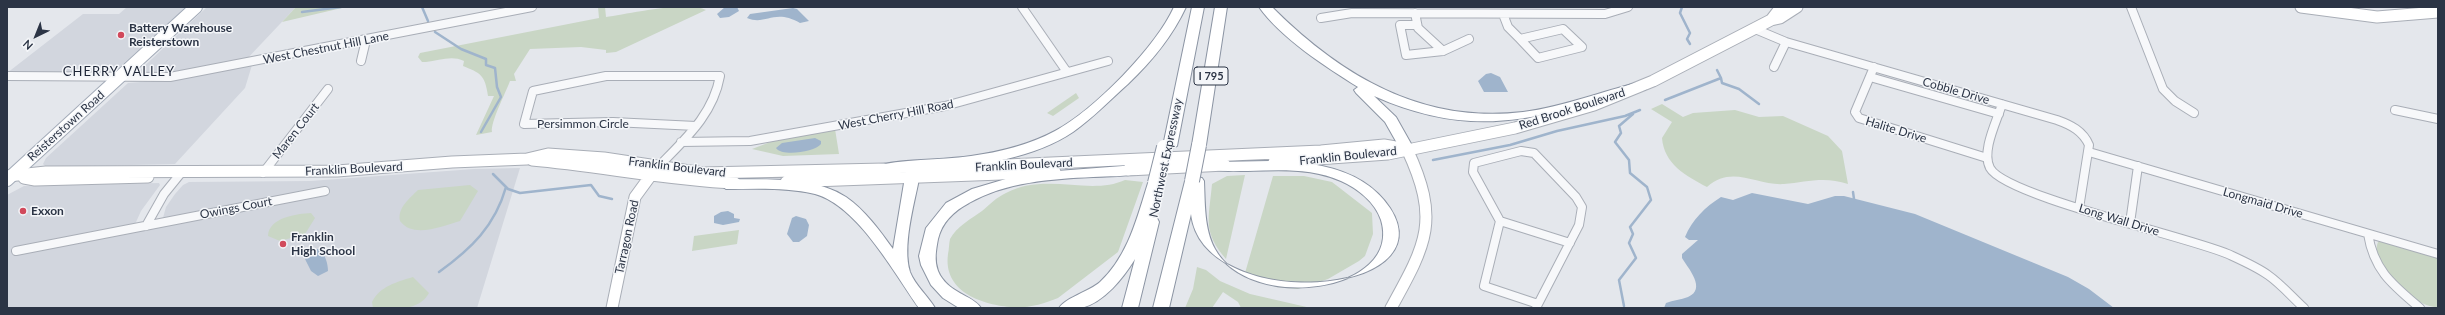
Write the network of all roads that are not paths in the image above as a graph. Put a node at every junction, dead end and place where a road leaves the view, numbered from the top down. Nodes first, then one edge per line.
1 (196, 7) edge
2 (485, 7) edge
3 (532, 7) edge
4 (1022, 7) edge
5 (1180, 7) edge
6 (1198, 7) edge
7 (1221, 7) edge
8 (1265, 7) edge
9 (1628, 7) edge
10 (1781, 7) edge
11 (1797, 7) edge
12 (1803, 7) edge
13 (2131, 7) edge
14 (2301, 7) edge
15 (1352, 10) edge
16 (2438, 12) edge
17 (1415, 13) junction
18 (1503, 14) junction
19 (485, 16) junction
20 (1321, 18) dead end
21 (1775, 19) junction
22 (1416, 25) junction
23 (1755, 29) junction
24 (1469, 39) dead end
25 (1520, 39) junction
26 (366, 40) junction
27 (1786, 42) junction
28 (1443, 51) junction
29 (1323, 58) junction
30 (361, 61) dead end
31 (1108, 61) dead end
32 (1774, 67) dead end
33 (1874, 67) junction
34 (1067, 72) junction
35 (7, 76) edge
36 (720, 76) joint
37 (119, 77) junction
38 (1870, 77) junction
39 (1641, 86) junction
40 (328, 89) dead end
41 (2002, 104) junction
42 (2395, 110) dead end
43 (2194, 113) dead end
44 (1999, 114) junction
45 (2438, 119) edge
46 (696, 126) junction
47 (681, 142) junction
48 (1407, 149) junction
49 (2089, 152) junction
50 (1987, 158) junction
51 (989, 166) junction
52 (1216, 166) junction
53 (2138, 166) junction
54 (876, 170) junction
55 (1136, 170) junction
56 (655, 171) junction
57 (182, 173) junction
58 (263, 173) junction
59 (9, 177) edge
60 (912, 177) junction
61 (1194, 181) junction
62 (1159, 183) junction
63 (726, 184) junction
64 (325, 190) dead end
65 (2079, 208) junction
66 (1500, 221) junction
67 (2130, 223) junction
68 (146, 226) junction
69 (2368, 234) junction
70 (1570, 243) junction
71 (16, 251) dead end
72 (2438, 254) edge
73 (904, 277) junction
74 (1537, 306) edge
75 (612, 308) edge
76 (927, 308) edge
77 (973, 308) edge
78 (1067, 308) edge
79 (1130, 308) edge
80 (1161, 308) edge
81 (1391, 308) edge
82 (2304, 308) edge
83 (2420, 308) edge

1 - 37 main road, Reisterstown Road
2 - 19 street
3 - 19 street, West Chestnut Hill Lane
4 - 34 street
5 - 54 highway
6 - 62 highway, I 795, bridge
7 - 61 highway, I 795, bridge
8 - 29 highway
9 - 18 street
10 - 21 main road
11 - 21 main road
12 - 21 main road
13 - 43 street
14 - 16 main road
15 - 17 street
15 - 20 street
17 - 18 street
17 - 22 street
18 - 25 street
19 - 26 street, West Chestnut Hill Lane
21 - 23 main road, Red Brook Boulevard
22 - 28 street
22 - 28 street
23 - 27 street, Cobble Drive
23 - 39 main road, Red Brook Boulevard
24 - 28 street
25 - 25 street
26 - 30 street
26 - 37 street, West Chestnut Hill Lane
27 - 32 street
27 - 33 street, Cobble Drive
29 - 39 highway
29 - 48 highway
31 - 34 street, West Cherry Hill Road
33 - 38 street, Halite Drive
33 - 41 street, Cobble Drive
34 - 47 street, West Cherry Hill Road
35 - 37 street, West Chestnut Hill Lane
36 - 46 street, Tarragon Road
36 - 46 street, Persimmon Circle
37 - 59 main road, Reisterstown Road
38 - 44 street
38 - 50 street, Halite Drive
39 - 48 main road, Red Brook Boulevard
40 - 58 street, Maren Court
41 - 44 street
41 - 49 street, Cobble Drive
42 - 45 street
44 - 50 street
46 - 47 street, Tarragon Road
47 - 56 street, Tarragon Road
48 - 51 main road, Franklin Boulevard
48 - 52 main road, Franklin Boulevard
48 - 81 main road
49 - 53 street, Longmaid Drive
49 - 65 street
50 - 65 street, Long Wall Drive
51 - 54 main road, Franklin Boulevard
51 - 60 highway
52 - 55 main road, Franklin Boulevard
52 - 61 highway
53 - 67 street
53 - 69 street, Longmaid Drive
54 - 56 main road, Franklin Boulevard
55 - 60 main road, Franklin Boulevard
55 - 77 highway
56 - 58 main road, Franklin Boulevard
56 - 63 main road, Franklin Boulevard
56 - 75 main road, Tarragon Road
57 - 58 main road, Franklin Boulevard
57 - 59 main road, Franklin Boulevard
57 - 68 street
60 - 63 main road, Franklin Boulevard
60 - 73 highway
61 - 80 highway
62 - 78 highway
62 - 79 highway, Northwest Expressway
63 - 73 highway
64 - 68 street, Owings Court
65 - 67 street, Long Wall Drive
66 - 70 street
66 - 70 street
66 - 74 street
67 - 82 street, Long Wall Drive
68 - 71 street, Owings Court
69 - 72 street, Longmaid Drive
69 - 83 street
70 - 74 street
73 - 76 highway

